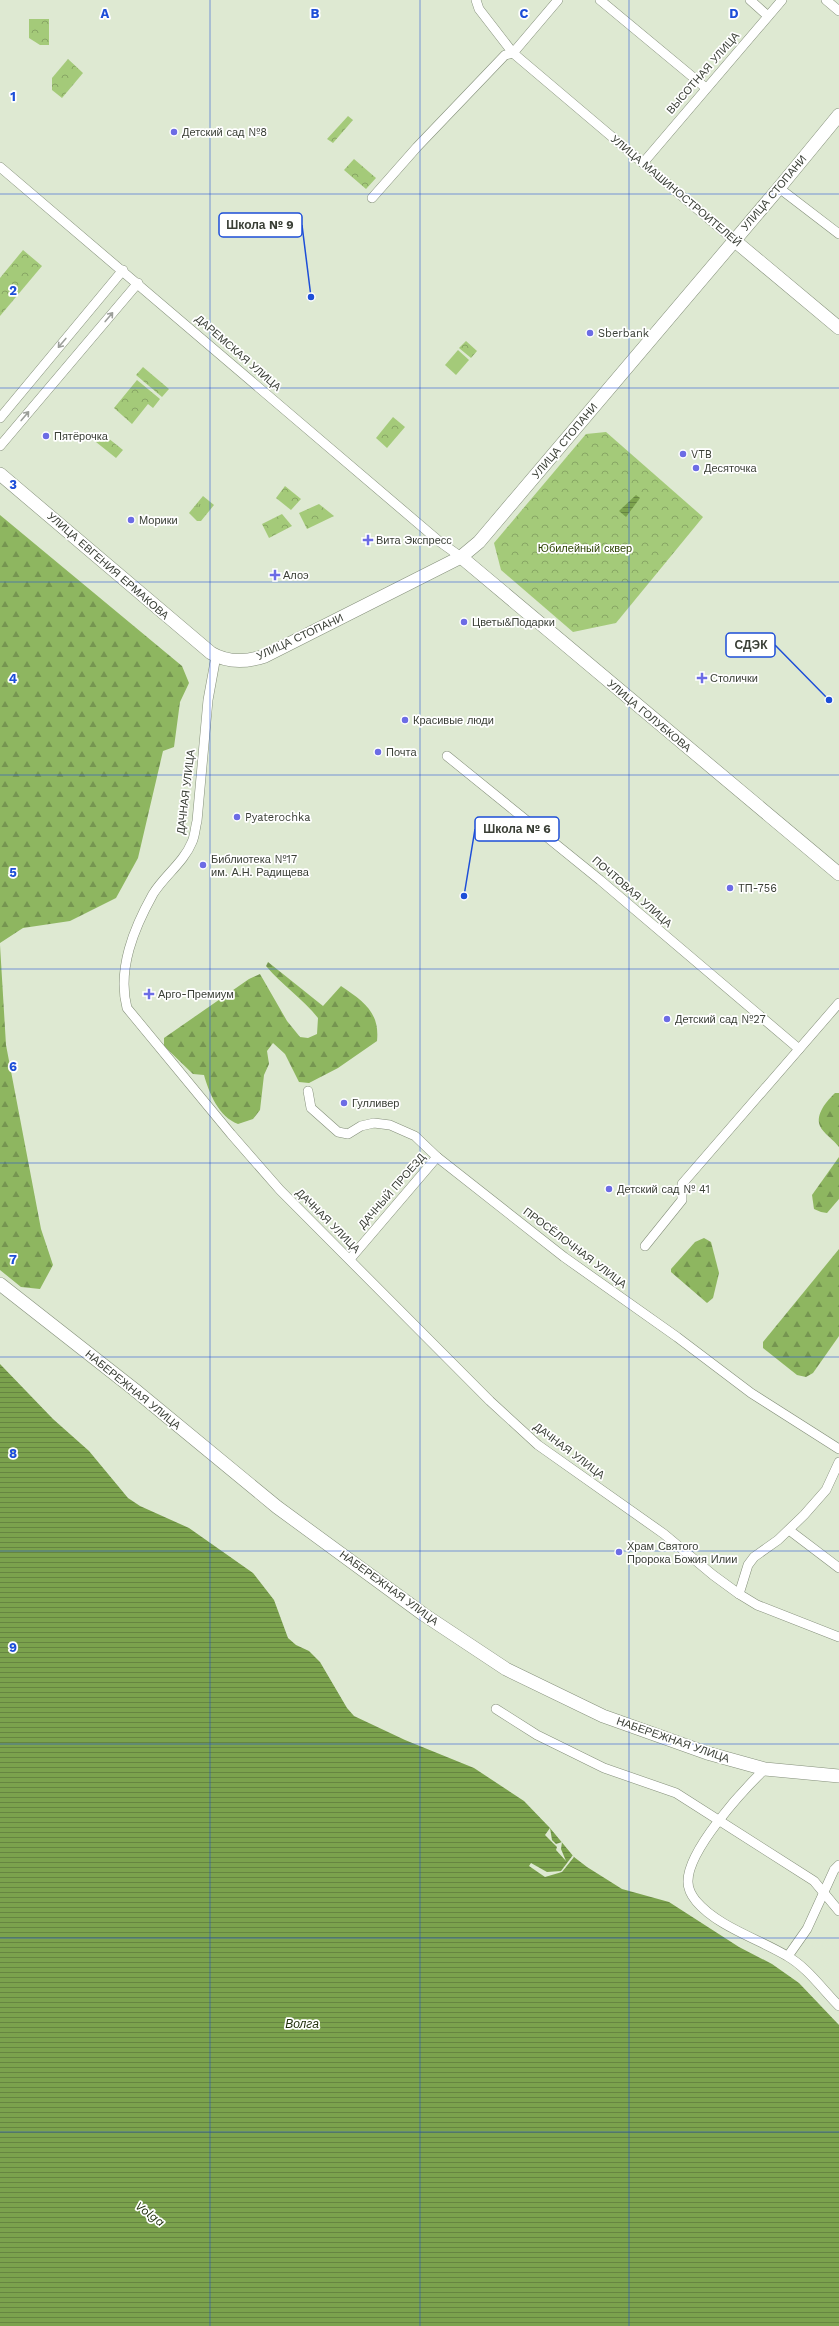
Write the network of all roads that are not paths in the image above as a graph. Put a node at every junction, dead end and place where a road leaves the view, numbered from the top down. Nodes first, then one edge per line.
1 (476, 0) edge
2 (558, 0) edge
3 (600, 0) edge
4 (750, 0) edge
5 (782, 0) edge
6 (826, 0) edge
7 (839, 11) edge
8 (768, 16) junction
9 (513, 53) junction
10 (706, 88) junction
11 (839, 115) edge
12 (643, 163) junction
13 (0, 167) edge
14 (779, 188) junction
15 (372, 198) dead end
16 (839, 234) edge
17 (735, 241) junction
18 (123, 270) junction
19 (138, 283) junction
20 (839, 328) edge
21 (0, 418) edge
22 (0, 446) edge
23 (0, 474) edge
24 (460, 557) junction
25 (216, 656) junction
26 (447, 756) dead end
27 (839, 874) edge
28 (839, 1002) edge
29 (799, 1049) junction
30 (308, 1091) dead end
31 (437, 1157) junction
32 (645, 1246) dead end
33 (350, 1259) junction
34 (0, 1284) edge
35 (839, 1449) edge
36 (839, 1462) edge
37 (789, 1530) junction
38 (839, 1568) edge
39 (739, 1594) junction
40 (839, 1637) edge
41 (496, 1709) dead end
42 (766, 1769) junction
43 (839, 1776) edge
44 (719, 1821) junction
45 (839, 1865) edge
46 (824, 1892) junction
47 (839, 1911) edge
48 (788, 1956) junction
49 (839, 2006) edge

1 - 9 street, УЛИЦА МАШИНОСТРОИТЕЛЕЙ
2 - 9 street
3 - 10 street
4 - 8 street
5 - 8 street, ВЫСОТНАЯ УЛИЦА
6 - 7 street
8 - 10 street, ВЫСОТНАЯ УЛИЦА
9 - 12 street, УЛИЦА МАШИНОСТРОИТЕЛЕЙ
9 - 15 street
10 - 12 street, ВЫСОТНАЯ УЛИЦА
11 - 14 street, УЛИЦА СТОПАНИ
12 - 17 street, УЛИЦА МАШИНОСТРОИТЕЛЕЙ
13 - 18 street, ДАРЕМСКАЯ УЛИЦА
14 - 16 street
14 - 17 street, УЛИЦА СТОПАНИ
17 - 20 street, УЛИЦА МАШИНОСТРОИТЕЛЕЙ
17 - 24 street, УЛИЦА СТОПАНИ
18 - 19 street, ДАРЕМСКАЯ УЛИЦА
18 -> 21 street
22 -> 19 street
19 - 24 street, ДАРЕМСКАЯ УЛИЦА
23 - 25 street, УЛИЦА ЕВГЕНИЯ ЕРМАКОВА
24 - 25 street, УЛИЦА СТОПАНИ
24 - 27 street, УЛИЦА ГОЛУБКОВА
25 - 33 street, ДАЧНАЯ УЛИЦА
26 - 29 street, ПОЧТОВАЯ УЛИЦА
28 - 29 street
29 - 32 street
30 - 31 street, ПРОСЁЛОЧНАЯ УЛИЦА
31 - 33 street, ДАЧНЫЙ ПРОЕЗД
31 - 35 street, ПРОСЁЛОЧНАЯ УЛИЦА
33 - 39 street, ДАЧНАЯ УЛИЦА
34 - 42 street, НАБЕРЕЖНАЯ УЛИЦА
36 - 37 street
37 - 38 street
37 - 39 street
39 - 40 street, ДАЧНАЯ УЛИЦА
41 - 44 street
42 - 43 street, НАБЕРЕЖНАЯ УЛИЦА
42 - 44 street
44 - 46 street
44 - 48 street
45 - 46 street
46 - 47 street
46 - 48 street
48 - 49 street

